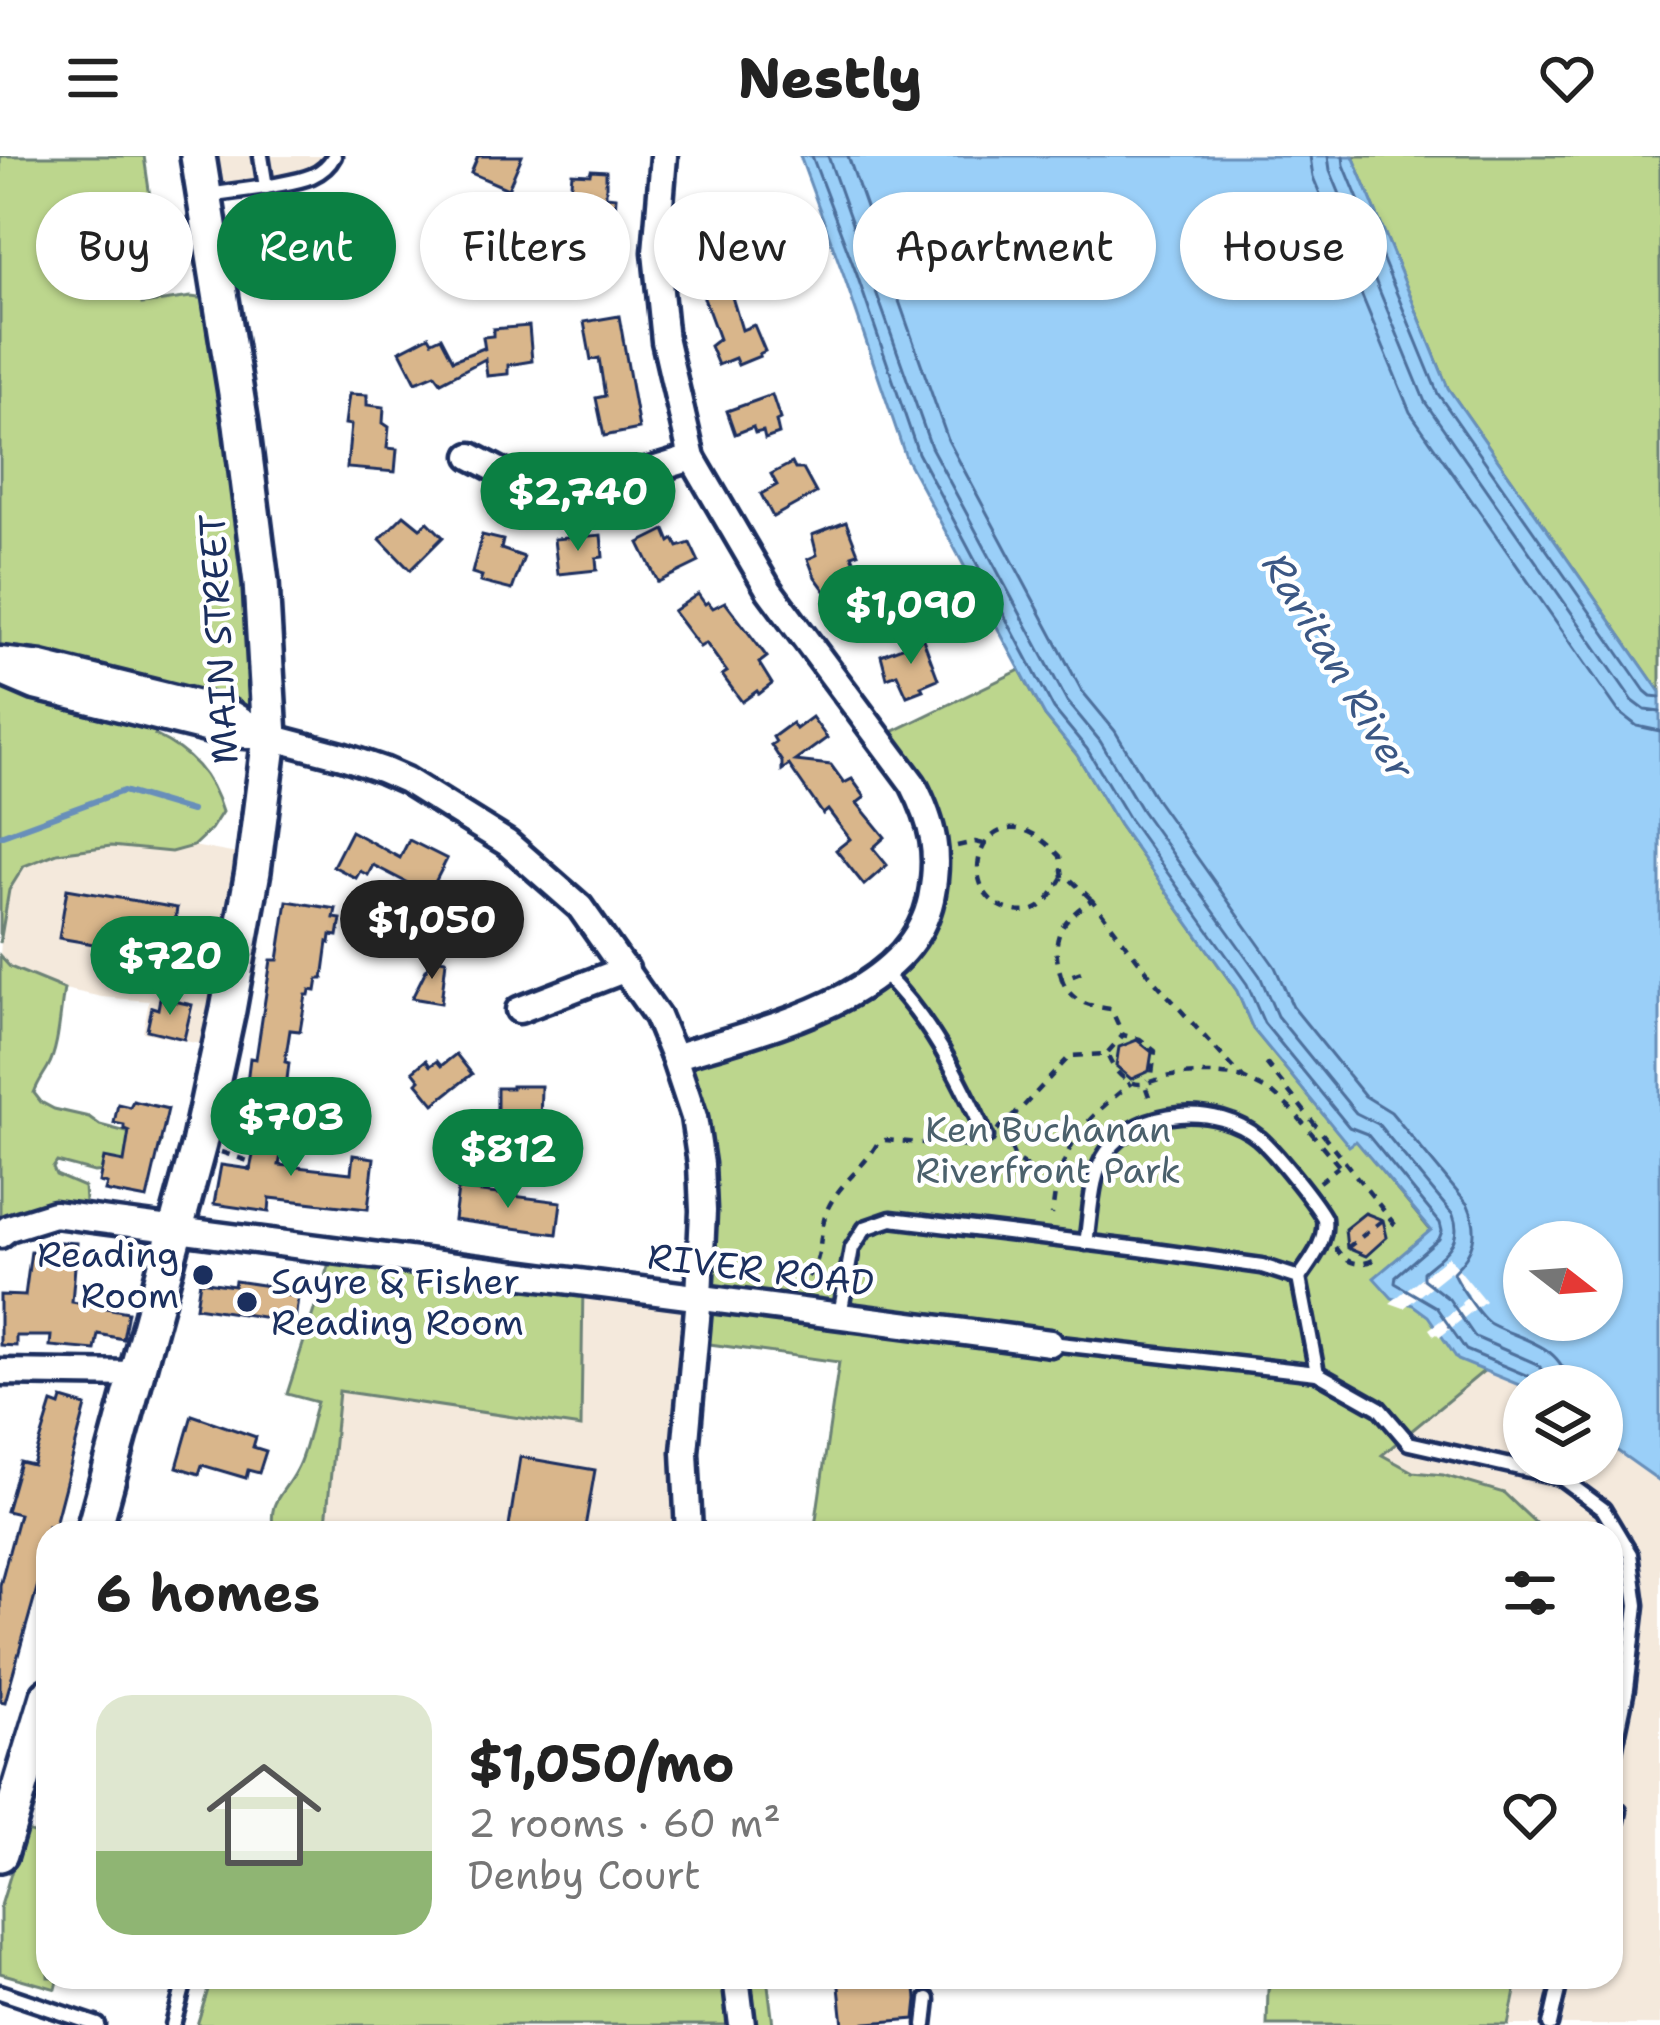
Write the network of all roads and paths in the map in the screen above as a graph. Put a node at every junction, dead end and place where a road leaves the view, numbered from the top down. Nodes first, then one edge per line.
1 (198, 156) edge
2 (261, 156) edge
3 (334, 156) edge
4 (664, 156) edge
5 (266, 187) junction
6 (206, 195) junction
7 (471, 456) dead end
8 (692, 458) junction
9 (0, 660) edge
10 (0, 672) edge
11 (270, 737) junction
12 (984, 844) junction
13 (957, 846) dead end
14 (1063, 877) junction
15 (1092, 900) junction
16 (626, 969) junction
17 (1081, 972) dead end
18 (883, 973) junction
19 (1062, 979) junction
20 (519, 1010) dead end
21 (1123, 1035) junction
22 (1107, 1054) junction
23 (674, 1057) junction
24 (1266, 1063) dead end
25 (1243, 1078) junction
26 (1131, 1083) junction
27 (1143, 1084) junction
28 (1001, 1127) junction
29 (986, 1137) junction
30 (199, 1144) junction
31 (1342, 1164) junction
32 (248, 1171) dead end
33 (1056, 1185) junction
34 (1306, 1193) junction
35 (1052, 1215) dead end
36 (1388, 1216) junction
37 (1396, 1226) dead end
38 (177, 1231) junction
39 (0, 1235) edge
40 (1334, 1242) dead end
41 (1086, 1243) junction
42 (1347, 1248) dead end
43 (1380, 1256) dead end
44 (1299, 1278) junction
45 (776, 1283) dead end
46 (699, 1298) junction
47 (840, 1316) junction
48 (1050, 1343) joint
49 (0, 1372) edge
50 (1317, 1373) junction
51 (136, 1374) junction
52 (96, 1521) edge
53 (688, 1521) edge
54 (1610, 1521) edge
55 (1623, 1542) edge
56 (1623, 1708) edge
57 (36, 1736) edge
58 (0, 1854) edge
59 (183, 1989) edge
60 (738, 1989) edge
61 (1558, 1989) edge
62 (0, 1992) edge
63 (928, 1999) dead end
64 (98, 2025) edge
65 (173, 2025) edge
66 (742, 2025) edge
67 (925, 2025) edge
68 (1550, 2025) edge

1 - 6 main road, MAIN STREET
2 - 5 lane
3 - 5 lane
4 - 8 street
5 - 6 lane
6 - 11 main road, MAIN STREET
7 - 8 street
8 - 18 street
9 - 11 street
10 - 11 street
11 - 16 street
11 - 30 main road, MAIN STREET
12 - 13 path
12 - 14 path
12 - 14 path
14 - 15 path
15 - 19 path
15 - 25 path
16 - 20 street
16 - 23 street
17 - 19 path
18 - 23 street
18 - 29 lane
19 - 21 path
21 - 22 path
21 - 27 path
22 - 26 path
22 - 28 path
23 - 46 street
24 - 31 path
25 - 27 path
25 - 31 path
26 - 27 path
26 - 33 path
28 - 29 path
28 - 33 path
29 - 45 path
30 - 32 path
30 - 38 main road, MAIN STREET
31 - 34 path
31 - 36 path
33 - 35 path
34 - 41 lane
34 - 44 lane
36 - 37 path
36 - 42 path
38 - 39 street, RIVER ROAD
38 - 46 street, RIVER ROAD
38 - 51 main road, MAIN STREET
40 - 43 path
41 - 44 lane
41 - 47 lane
44 - 50 lane
46 - 47 street, RIVER ROAD
46 - 53 street
47 - 48 street, RIVER ROAD
48 - 50 lane
49 - 51 street
50 - 54 lane
51 - 52 main road, MAIN STREET
55 - 56 lane
57 - 58 main road
59 - 65 lane
60 - 66 street
61 - 68 lane
62 - 64 lane
63 - 67 lane

